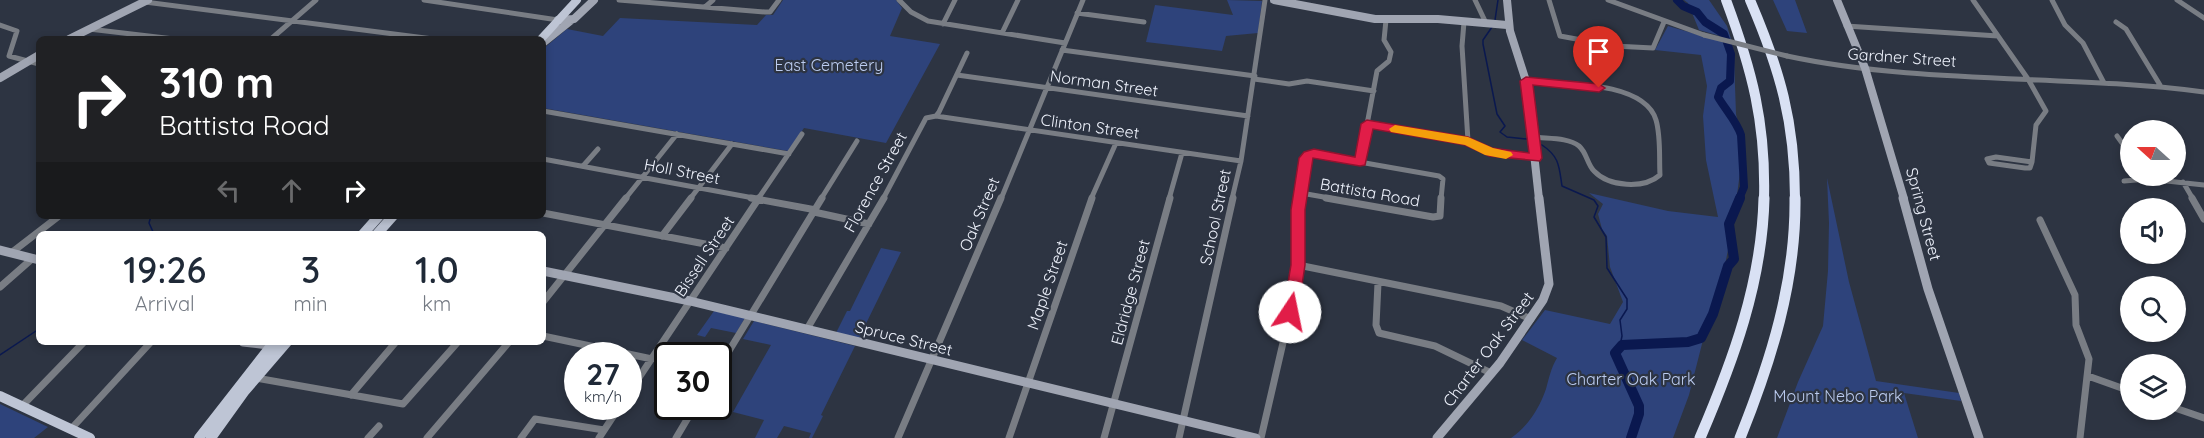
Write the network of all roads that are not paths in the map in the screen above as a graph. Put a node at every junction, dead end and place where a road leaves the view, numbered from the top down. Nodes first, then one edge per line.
1 (316, 0) edge
2 (424, 0) edge
3 (577, 0) edge
4 (594, 0) edge
5 (619, 0) edge
6 (713, 0) edge
7 (779, 0) edge
8 (899, 0) edge
9 (956, 0) edge
10 (1018, 0) edge
11 (1083, 0) edge
12 (1265, 0) edge
13 (1274, 0) edge
14 (1475, 0) edge
15 (1507, 0) edge
16 (1549, 0) edge
17 (1608, 0) edge
18 (1726, 0) edge
19 (1750, 0) edge
20 (1837, 0) edge
21 (1973, 0) edge
22 (2052, 0) edge
23 (2177, 0) edge
24 (146, 1) edge
25 (654, 1) edge
26 (705, 7) junction
27 (1077, 14) junction
28 (2204, 18) edge
29 (574, 19) junction
30 (1386, 20) junction
31 (292, 21) junction
32 (558, 21) junction
33 (1144, 22) dead end
34 (1464, 22) junction
35 (1664, 22) junction
36 (2116, 22) dead end
37 (1486, 23) junction
38 (943, 24) junction
39 (0, 25) edge
40 (1507, 25) junction
41 (1846, 26) junction
42 (89, 29) junction
43 (1002, 33) junction
44 (75, 36) edge
45 (148, 36) edge
46 (274, 36) edge
47 (408, 36) edge
48 (546, 36) edge
49 (1998, 36) junction
50 (546, 38) edge
51 (1065, 43) junction
52 (1062, 50) junction
53 (967, 53) dead end
54 (36, 56) edge
55 (25, 62) junction
56 (36, 64) edge
57 (1865, 68) junction
58 (957, 75) junction
59 (0, 78) edge
60 (1255, 78) junction
61 (2028, 79) junction
62 (1526, 81) junction
63 (2104, 83) junction
64 (2160, 86) junction
65 (1047, 89) junction
66 (1374, 91) junction
67 (2204, 92) edge
68 (546, 112) edge
69 (936, 116) junction
70 (1248, 116) junction
71 (1367, 124) junction
72 (1030, 131) junction
73 (678, 134) junction
74 (802, 134) dead end
75 (2117, 136) dead end
76 (1533, 137) junction
77 (2120, 140) edge
78 (857, 141) dead end
79 (1468, 141) junction
80 (1116, 143) junction
81 (732, 144) junction
82 (598, 149) dead end
83 (1182, 153) junction
84 (789, 154) junction
85 (1536, 158) junction
86 (546, 160) edge
87 (1241, 161) junction
88 (1360, 162) junction
89 (2031, 162) junction
90 (584, 166) junction
91 (641, 177) junction
92 (2186, 183) edge
93 (2204, 185) edge
94 (2185, 186) edge
95 (699, 188) junction
96 (1300, 193) junction
97 (759, 199) junction
98 (815, 211) junction
99 (546, 214) edge
100 (55, 219) edge
101 (376, 219) edge
102 (390, 219) edge
103 (2204, 219) edge
104 (2040, 220) dead end
105 (604, 224) junction
106 (869, 224) junction
107 (40, 231) edge
108 (366, 231) edge
109 (380, 231) edge
110 (36, 234) edge
111 (662, 236) junction
112 (726, 248) junction
113 (0, 250) edge
114 (11, 253) junction
115 (36, 259) edge
116 (1298, 265) junction
117 (546, 272) edge
118 (565, 276) junction
119 (1378, 283) junction
120 (0, 287) edge
121 (546, 298) edge
122 (690, 301) junction
123 (751, 317) junction
124 (1532, 320) junction
125 (807, 329) junction
126 (546, 337) edge
127 (81, 345) edge
128 (148, 345) edge
129 (278, 345) edge
130 (393, 345) edge
131 (455, 345) edge
132 (506, 345) edge
133 (732, 347) edge
134 (652, 359) junction
135 (931, 360) junction
136 (1491, 373) junction
137 (642, 374) edge
138 (2088, 376) junction
139 (251, 377) junction
140 (1027, 384) junction
141 (2120, 387) edge
142 (351, 395) junction
143 (0, 396) edge
144 (1114, 405) junction
145 (22, 406) junction
146 (2186, 412) edge
147 (2204, 418) edge
148 (218, 420) junction
149 (611, 420) edge
150 (687, 420) edge
151 (1183, 422) junction
152 (379, 426) dead end
153 (71, 429) junction
154 (604, 430) junction
155 (1702, 434) edge
156 (90, 438) edge
157 (194, 438) edge
158 (199, 438) edge
159 (211, 438) edge
160 (368, 438) edge
161 (427, 438) edge
162 (521, 438) edge
163 (599, 438) edge
164 (676, 438) edge
165 (897, 438) edge
166 (1009, 438) edge
167 (1104, 438) edge
168 (1179, 438) edge
169 (1256, 438) edge
170 (1262, 438) edge
171 (1437, 438) edge
172 (1740, 438) edge
173 (1978, 438) edge
174 (2080, 438) edge

1 - 31 street
2 - 32 street
3 - 32 main road
4 - 29 street
5 - 25 street
6 - 26 street
7 - 26 street
8 - 38 street
9 - 38 street
10 - 43 street
11 - 27 street, Oak Street
12 - 60 street, School Street
13 - 30 street
14 - 37 street
15 - 40 street
16 - 35 street
17 - 35 street, Gardner Street
18 - 155 highway
19 - 172 highway
20 - 41 street, Spring Street
21 - 49 street
22 - 63 street
23 - 28 street
24 - 31 street
24 - 42 street
25 - 26 street
27 - 33 street
27 - 51 street, Oak Street
29 - 32 street
29 - 50 street
30 - 34 street
30 - 66 street
31 - 46 street
31 - 47 street
32 - 48 main road
34 - 37 street
34 - 79 street
35 - 57 street, Gardner Street, bridge
36 - 64 street
37 - 40 street
38 - 43 street
39 - 55 street
40 - 62 street, Charter Oak Street
41 - 49 street
41 - 57 street, Spring Street
42 - 44 street
42 - 45 street
43 - 51 street
49 - 61 street
51 - 52 street, Oak Street
52 - 60 street
52 - 65 street, Oak Street
53 - 58 street, Florence Street
54 - 55 street
55 - 56 street
55 - 59 street
57 - 61 street, Gardner Street
57 - 173 street, Spring Street
58 - 65 street, Norman Street
58 - 69 street, Florence Street
60 - 66 street
60 - 70 street, School Street
61 - 63 street, Gardner Street
61 - 89 street
62 - 76 street, Charter Oak Street
62 - 76 street
63 - 64 street, Gardner Street
64 - 67 street, Gardner Street
65 - 70 street, Norman Street
65 - 72 street, Oak Street
66 - 71 street
68 - 73 street
69 - 72 street, Clinton Street
69 - 106 street, Florence Street
70 - 87 street, School Street
71 - 79 street
71 - 88 street
72 - 80 street, Clinton Street
72 - 135 street, Oak Street
73 - 81 street
73 - 91 street
74 - 84 street, Bissell Street
75 - 77 street
76 - 85 street, Charter Oak Street
78 - 98 street
79 - 85 street
80 - 83 street, Clinton Street
80 - 140 street, Maple Street
81 - 84 street
81 - 95 street
82 - 90 street
83 - 87 street, Clinton Street
83 - 144 street, Eldridge Street
84 - 97 street, Bissell Street
85 - 124 street, Charter Oak Street
86 - 90 street, Holl Street
87 - 151 street, School Street
88 - 96 street, Battista Road
88 - 96 street, Battista Road
89 - 89 street
90 - 91 street, Holl Street
91 - 95 street, Holl Street
91 - 105 street
92 - 93 street
94 - 103 street
95 - 97 street, Holl Street
95 - 111 street
96 - 116 street
97 - 98 street, Holl Street
97 - 112 street, Bissell Street
98 - 106 street, Holl Street
98 - 123 street
99 - 105 street
100 - 107 street
101 - 108 main road
102 - 109 main road
104 - 138 street
105 - 111 street
105 - 118 street
106 - 125 street, Florence Street
110 - 114 street
111 - 112 street
112 - 122 street, Bissell Street
113 - 114 street
114 - 115 street
115 - 120 street
116 - 119 street
116 - 170 street
117 - 118 street, Spruce Street
118 - 121 street
118 - 122 street, Spruce Street
119 - 124 street
119 - 136 street
122 - 123 street, Spruce Street
122 - 134 street, Bissell Street
123 - 125 street, Spruce Street
123 - 133 street
124 - 136 street, Charter Oak Street
125 - 135 street, Spruce Street
126 - 134 street
127 - 145 street
128 - 153 street
129 - 139 main road
130 - 142 street
131 - 142 street
132 - 161 street
134 - 137 street, Bissell Street
135 - 140 street, Spruce Street
135 - 165 street, Oak Street
136 - 171 street, Charter Oak Street
138 - 141 street
138 - 174 street
139 - 142 street
139 - 148 main road
140 - 144 street, Spruce Street
140 - 166 street, Maple Street
143 - 145 main road
144 - 151 street, Spruce Street
144 - 167 street, Eldridge Street
145 - 153 main road
146 - 147 street
148 - 157 main road
148 - 158 main road
148 - 159 main road
149 - 154 street
150 - 164 street
151 - 168 street, School Street
151 - 169 street, Spruce Street
152 - 160 street
153 - 156 main road
154 - 162 street
154 - 163 street

